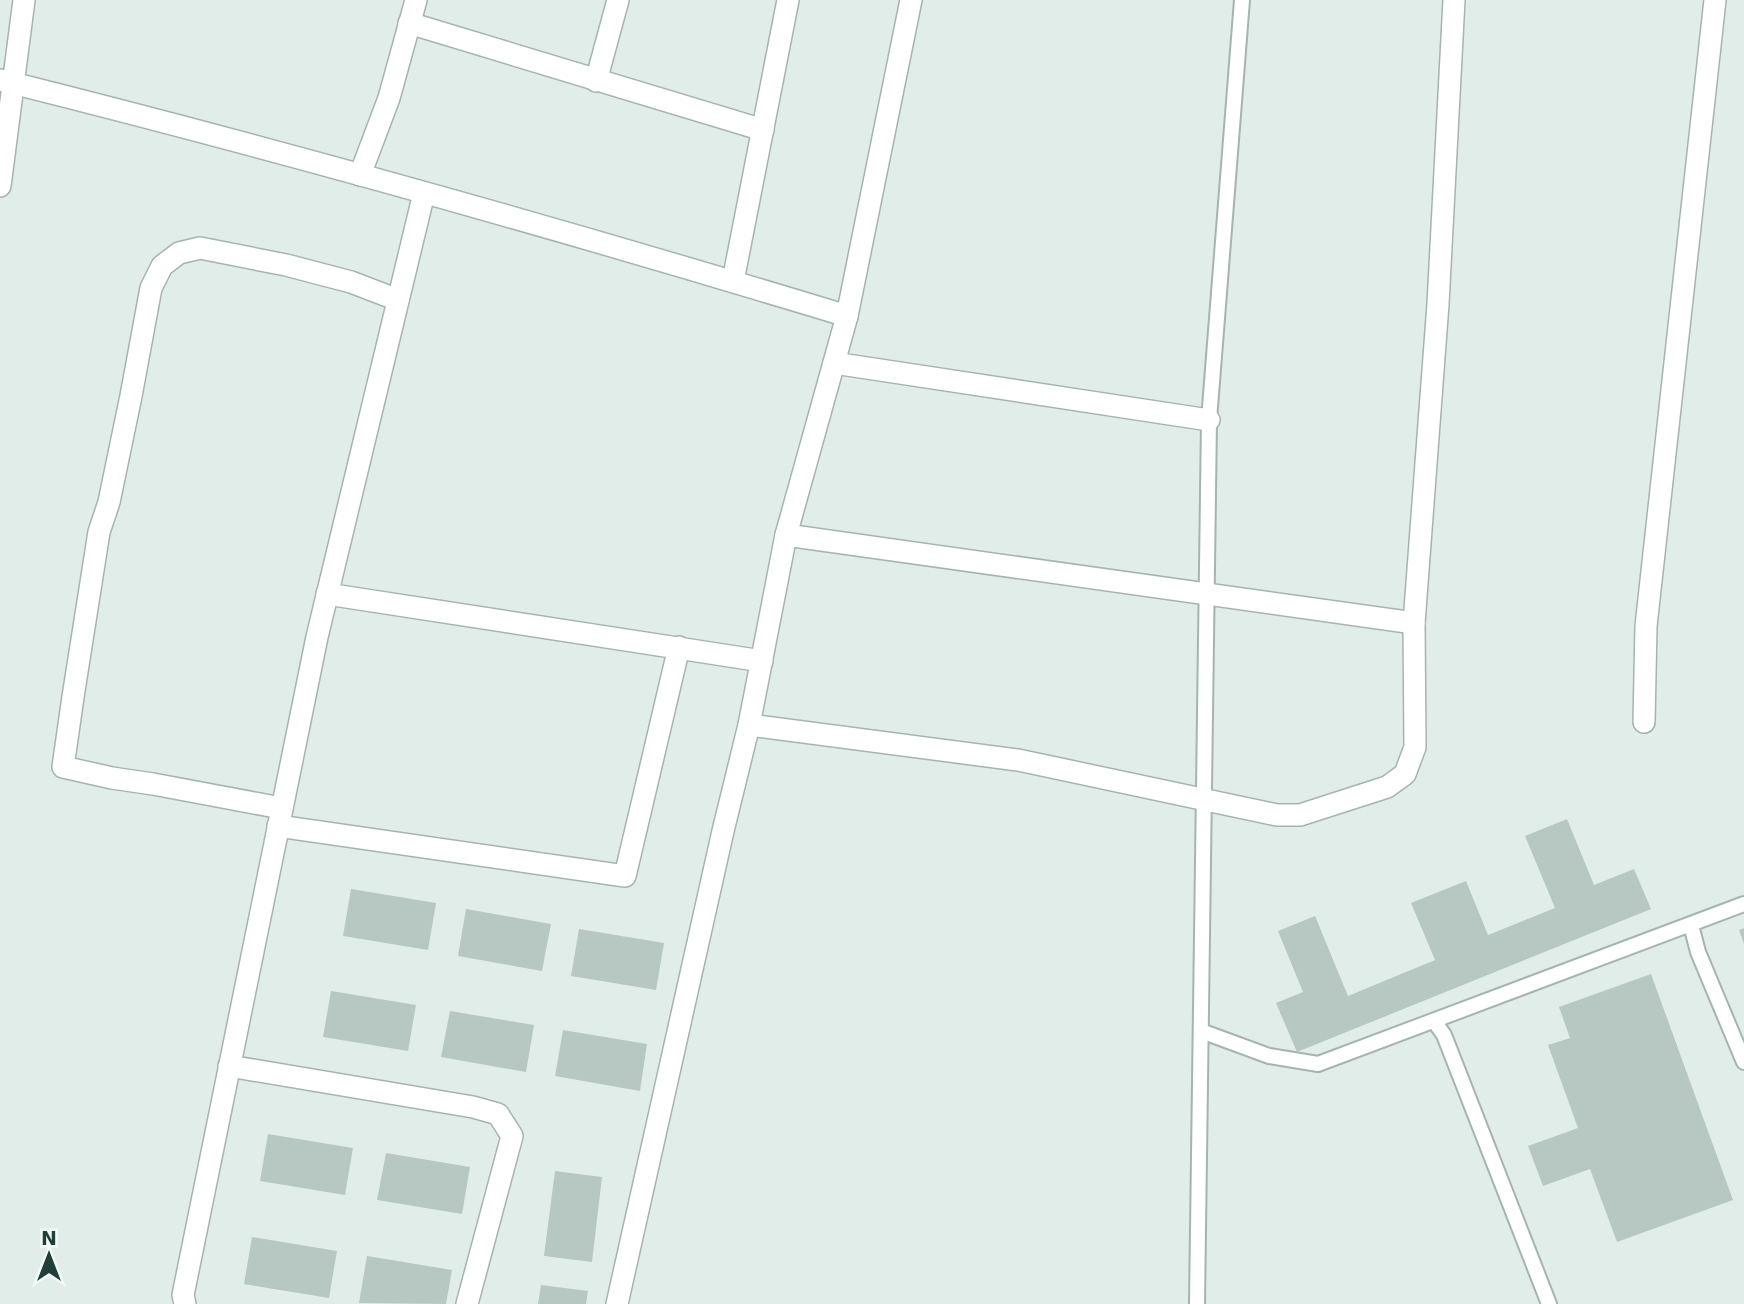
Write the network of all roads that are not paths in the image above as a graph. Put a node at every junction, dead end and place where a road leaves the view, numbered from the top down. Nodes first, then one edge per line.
1 (24, 0) edge
2 (416, 0) edge
3 (618, 0) edge
4 (788, 0) edge
5 (911, 0) edge
6 (1242, 0) edge
7 (1454, 0) edge
8 (1715, 0) edge
9 (409, 23) junction
10 (596, 81) junction
11 (7, 82) edge
12 (763, 130) junction
13 (360, 175) junction
14 (0, 186) edge
15 (424, 193) junction
16 (733, 281) junction
17 (398, 300) junction
18 (847, 316) junction
19 (834, 363) junction
20 (1209, 420) junction
21 (786, 535) junction
22 (327, 594) junction
23 (1206, 595) junction
24 (1413, 623) junction
25 (679, 647) junction
26 (762, 661) junction
27 (1644, 722) dead end
28 (749, 725) junction
29 (1204, 799) junction
30 (280, 817) junction
31 (1744, 904) edge
32 (1690, 925) junction
33 (1434, 1021) junction
34 (1200, 1031) junction
35 (1744, 1062) edge
36 (229, 1066) junction
37 (185, 1304) edge
38 (467, 1304) edge
39 (617, 1304) edge
40 (1197, 1304) edge
41 (1549, 1304) edge

1 - 11 street
2 - 9 street
3 - 10 street
4 - 12 street
5 - 18 street
6 - 20 lane
7 - 24 street
8 - 27 street
9 - 10 street
9 - 13 street
10 - 12 street
11 - 13 street
11 - 14 street
12 - 16 street
13 - 15 street
15 - 16 street
15 - 17 street
16 - 18 street
17 - 22 street
17 - 30 street
18 - 19 street
19 - 20 street
19 - 21 street
20 - 23 lane
21 - 23 street
21 - 26 street
22 - 25 street
22 - 30 street
23 - 24 street
23 - 29 lane
24 - 29 street
25 - 26 street
25 - 30 street
26 - 28 street
28 - 29 street
28 - 39 street
29 - 34 lane
30 - 36 street
31 - 32 lane
32 - 33 lane
32 - 35 lane
33 - 34 lane
33 - 41 lane
34 - 40 lane
36 - 37 street
36 - 38 street

